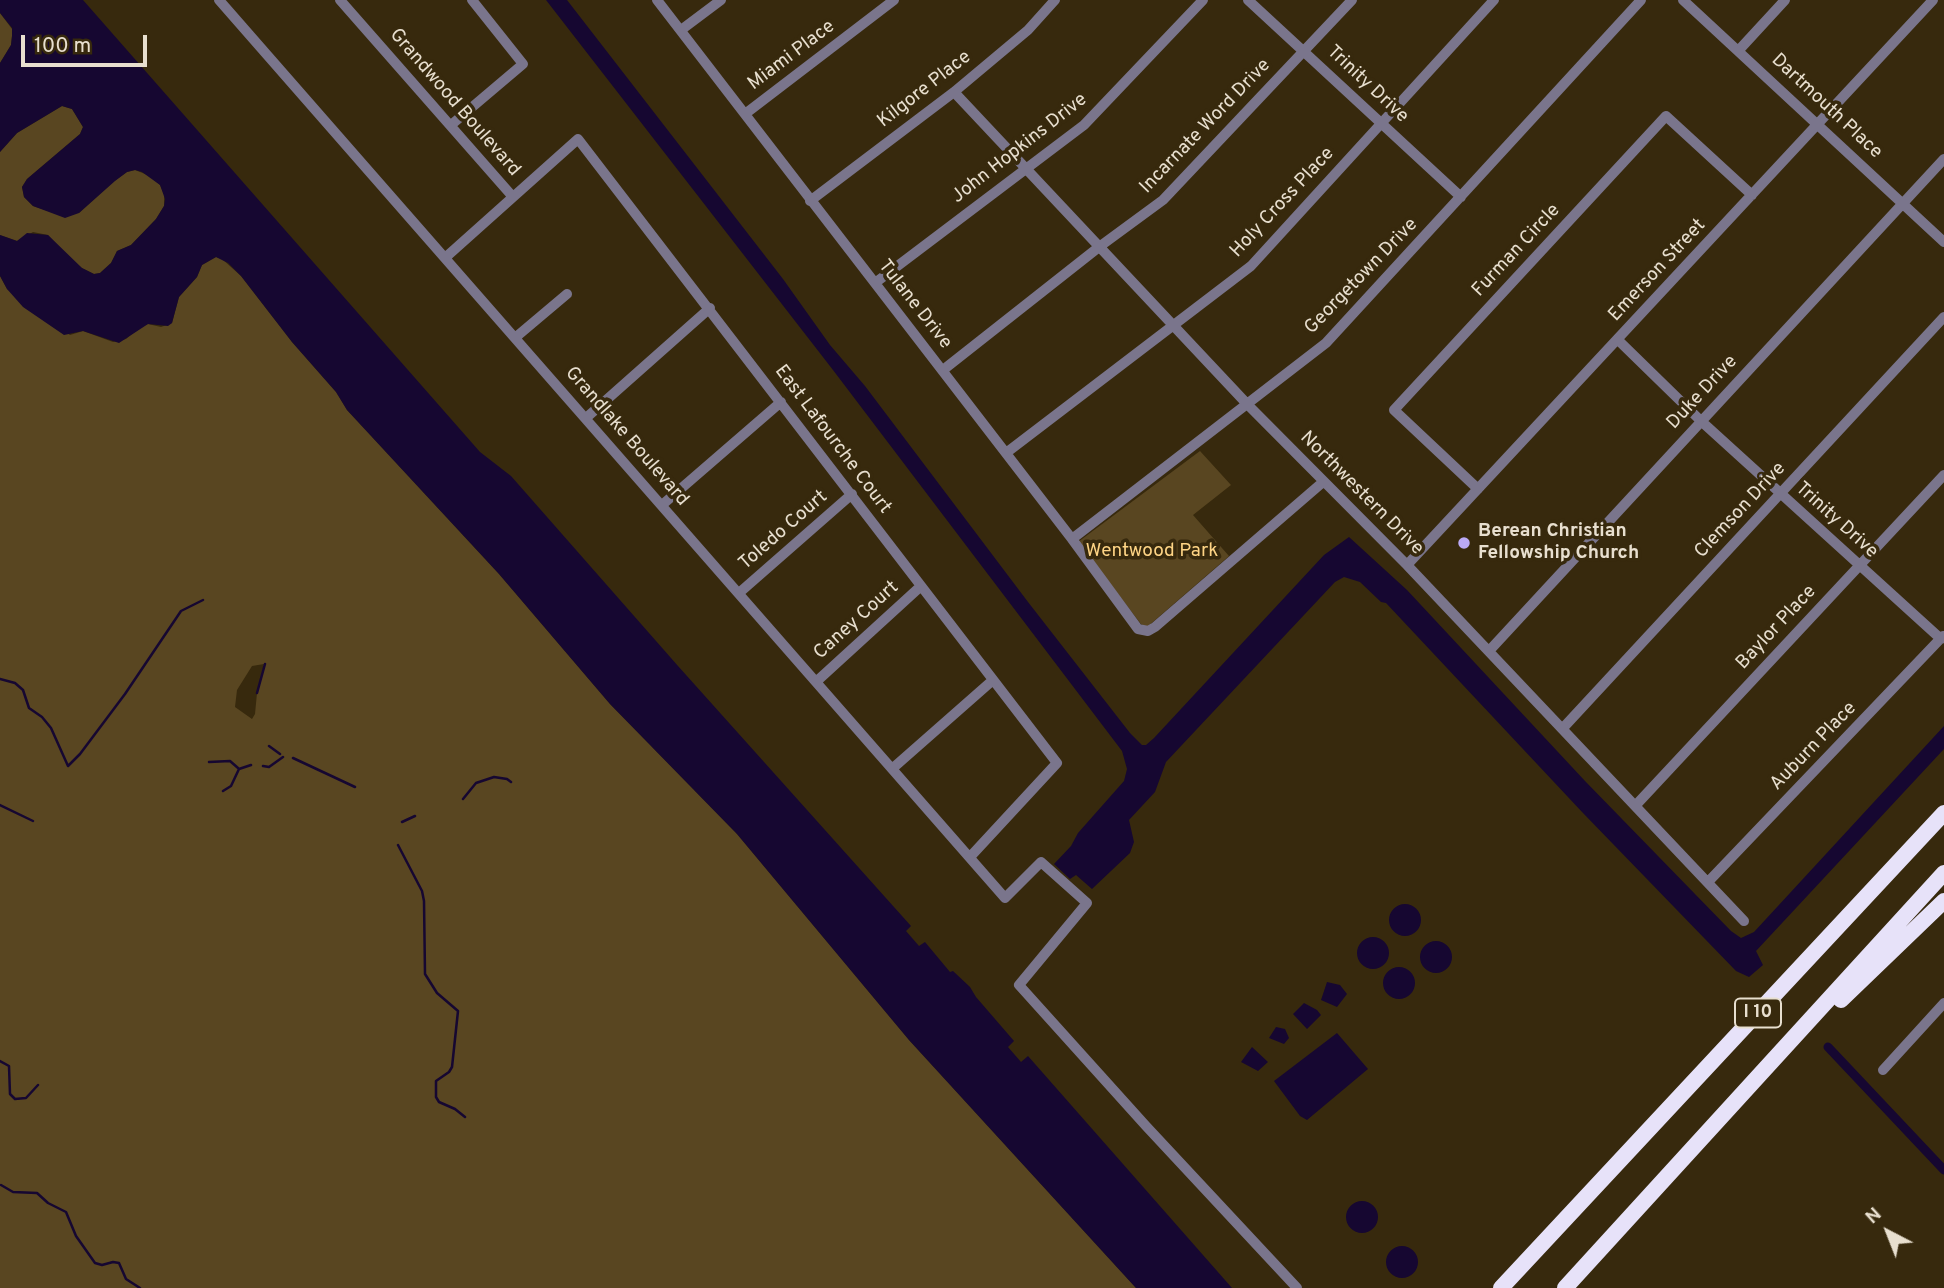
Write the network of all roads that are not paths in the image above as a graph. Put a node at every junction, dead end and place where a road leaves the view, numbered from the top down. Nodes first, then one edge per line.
1 (219, 0) edge
2 (340, 0) edge
3 (472, 0) edge
4 (657, 0) edge
5 (721, 0) edge
6 (894, 0) edge
7 (1055, 0) edge
8 (1203, 0) edge
9 (1248, 0) edge
10 (1352, 0) edge
11 (1494, 0) edge
12 (1641, 0) edge
13 (1683, 0) edge
14 (1785, 0) edge
15 (1933, 0) edge
16 (681, 30) junction
17 (1739, 50) junction
18 (1304, 51) junction
19 (954, 92) junction
20 (745, 114) junction
21 (1381, 122) junction
22 (1818, 124) junction
23 (451, 125) junction
24 (1944, 159) edge
25 (1027, 169) junction
26 (1752, 195) junction
27 (513, 197) junction
28 (1461, 197) junction
29 (810, 201) junction
30 (1903, 204) junction
31 (1944, 242) edge
32 (1099, 247) junction
33 (446, 257) junction
34 (876, 283) junction
35 (567, 294) dead end
36 (710, 308) junction
37 (1944, 317) edge
38 (1174, 326) junction
39 (516, 337) junction
40 (1618, 340) junction
41 (943, 370) junction
42 (781, 402) junction
43 (1248, 405) junction
44 (586, 418) junction
45 (1701, 421) junction
46 (1006, 453) junction
47 (1944, 475) edge
48 (1324, 482) junction
49 (1478, 489) junction
50 (852, 494) junction
51 (1780, 494) junction
52 (662, 505) junction
53 (1072, 539) junction
54 (1407, 565) junction
55 (1860, 565) junction
56 (921, 586) junction
57 (739, 593) junction
58 (1942, 637) edge
59 (1489, 651) junction
60 (993, 680) junction
61 (817, 681) junction
62 (1563, 728) junction
63 (893, 768) junction
64 (1636, 805) junction
65 (1944, 813) edge
66 (970, 857) junction
67 (1944, 873) edge
68 (1708, 882) junction
69 (1944, 901) edge
70 (1744, 920) dead end
71 (1944, 1003) edge
72 (1769, 1066) junction
73 (1882, 1070) dead end
74 (1297, 1288) edge
75 (1501, 1288) edge
76 (1565, 1288) edge

1 - 33 street, Grandlake Boulevard
2 - 23 street, Grandwood Boulevard
3 - 23 street
4 - 16 street, Tulane Drive
5 - 16 street
6 - 20 street, Miami Place
7 - 19 street, Kilgore Place
8 - 25 street, John Hopkins Drive
9 - 18 street, Trinity Drive
10 - 18 street, Incarnate Word Drive
11 - 21 street, Holy Cross Place
12 - 28 street, Georgetown Drive
13 - 17 street, Dartmouth Place
14 - 17 street
15 - 22 street, Emerson Street
16 - 20 street, Tulane Drive
17 - 22 street, Dartmouth Place
18 - 21 street, Trinity Drive
18 - 32 street, Incarnate Word Drive
19 - 25 street, Northwestern Drive
19 - 29 street, Kilgore Place
20 - 29 street, Tulane Drive
21 - 28 street, Trinity Drive
21 - 38 street, Holy Cross Place
22 - 26 street, Emerson Street
22 - 30 street, Dartmouth Place
23 - 27 street, Grandwood Boulevard
24 - 30 street, Duke Drive
25 - 32 street, Northwestern Drive
25 - 34 street, John Hopkins Drive
26 - 40 street, Emerson Street
26 - 49 street, Furman Circle
27 - 33 street
27 - 36 street, East Lafourche Court
28 - 43 street, Georgetown Drive
29 - 34 street, Tulane Drive
30 - 31 street, Dartmouth Place
30 - 45 street, Duke Drive
32 - 38 street, Northwestern Drive
32 - 41 street, Incarnate Word Drive
33 - 39 street, Grandlake Boulevard
34 - 41 street, Tulane Drive
35 - 39 street
36 - 42 street, East Lafourche Court
36 - 44 street
37 - 51 street, Clemson Drive
38 - 43 street, Northwestern Drive
38 - 46 street, Holy Cross Place
39 - 44 street, Grandlake Boulevard
40 - 45 street, Trinity Drive
40 - 49 street, Emerson Street
41 - 46 street, Tulane Drive
42 - 50 street, East Lafourche Court
42 - 52 street
43 - 48 street, Northwestern Drive
43 - 53 street, Georgetown Drive
44 - 52 street, Grandlake Boulevard
45 - 51 street, Trinity Drive
45 - 59 street, Duke Drive
46 - 53 street, Tulane Drive
47 - 55 street, Baylor Place
48 - 53 street, Tulane Drive
48 - 54 street, Northwestern Drive
49 - 54 street, Emerson Street
50 - 56 street, East Lafourche Court
50 - 57 street, Toledo Court
51 - 55 street, Trinity Drive
51 - 62 street, Clemson Drive
52 - 57 street, Grandlake Boulevard
54 - 59 street, Northwestern Drive
55 - 58 street, Trinity Drive
55 - 64 street, Baylor Place
56 - 60 street, East Lafourche Court
56 - 61 street, Caney Court
57 - 61 street, Grandlake Boulevard
58 - 68 street, Auburn Place
59 - 62 street, Northwestern Drive
60 - 63 street
60 - 66 street, East Lafourche Court
61 - 63 street, Grandlake Boulevard
62 - 64 street, Northwestern Drive
63 - 66 street, Grandlake Boulevard
64 - 68 street, Northwestern Drive
65 - 75 highway, I 10
66 - 74 street, Grandlake Boulevard
67 - 72 highway, I 10
68 - 70 street, Northwestern Drive
69 - 72 highway
71 - 73 street
72 - 76 highway, I 10

